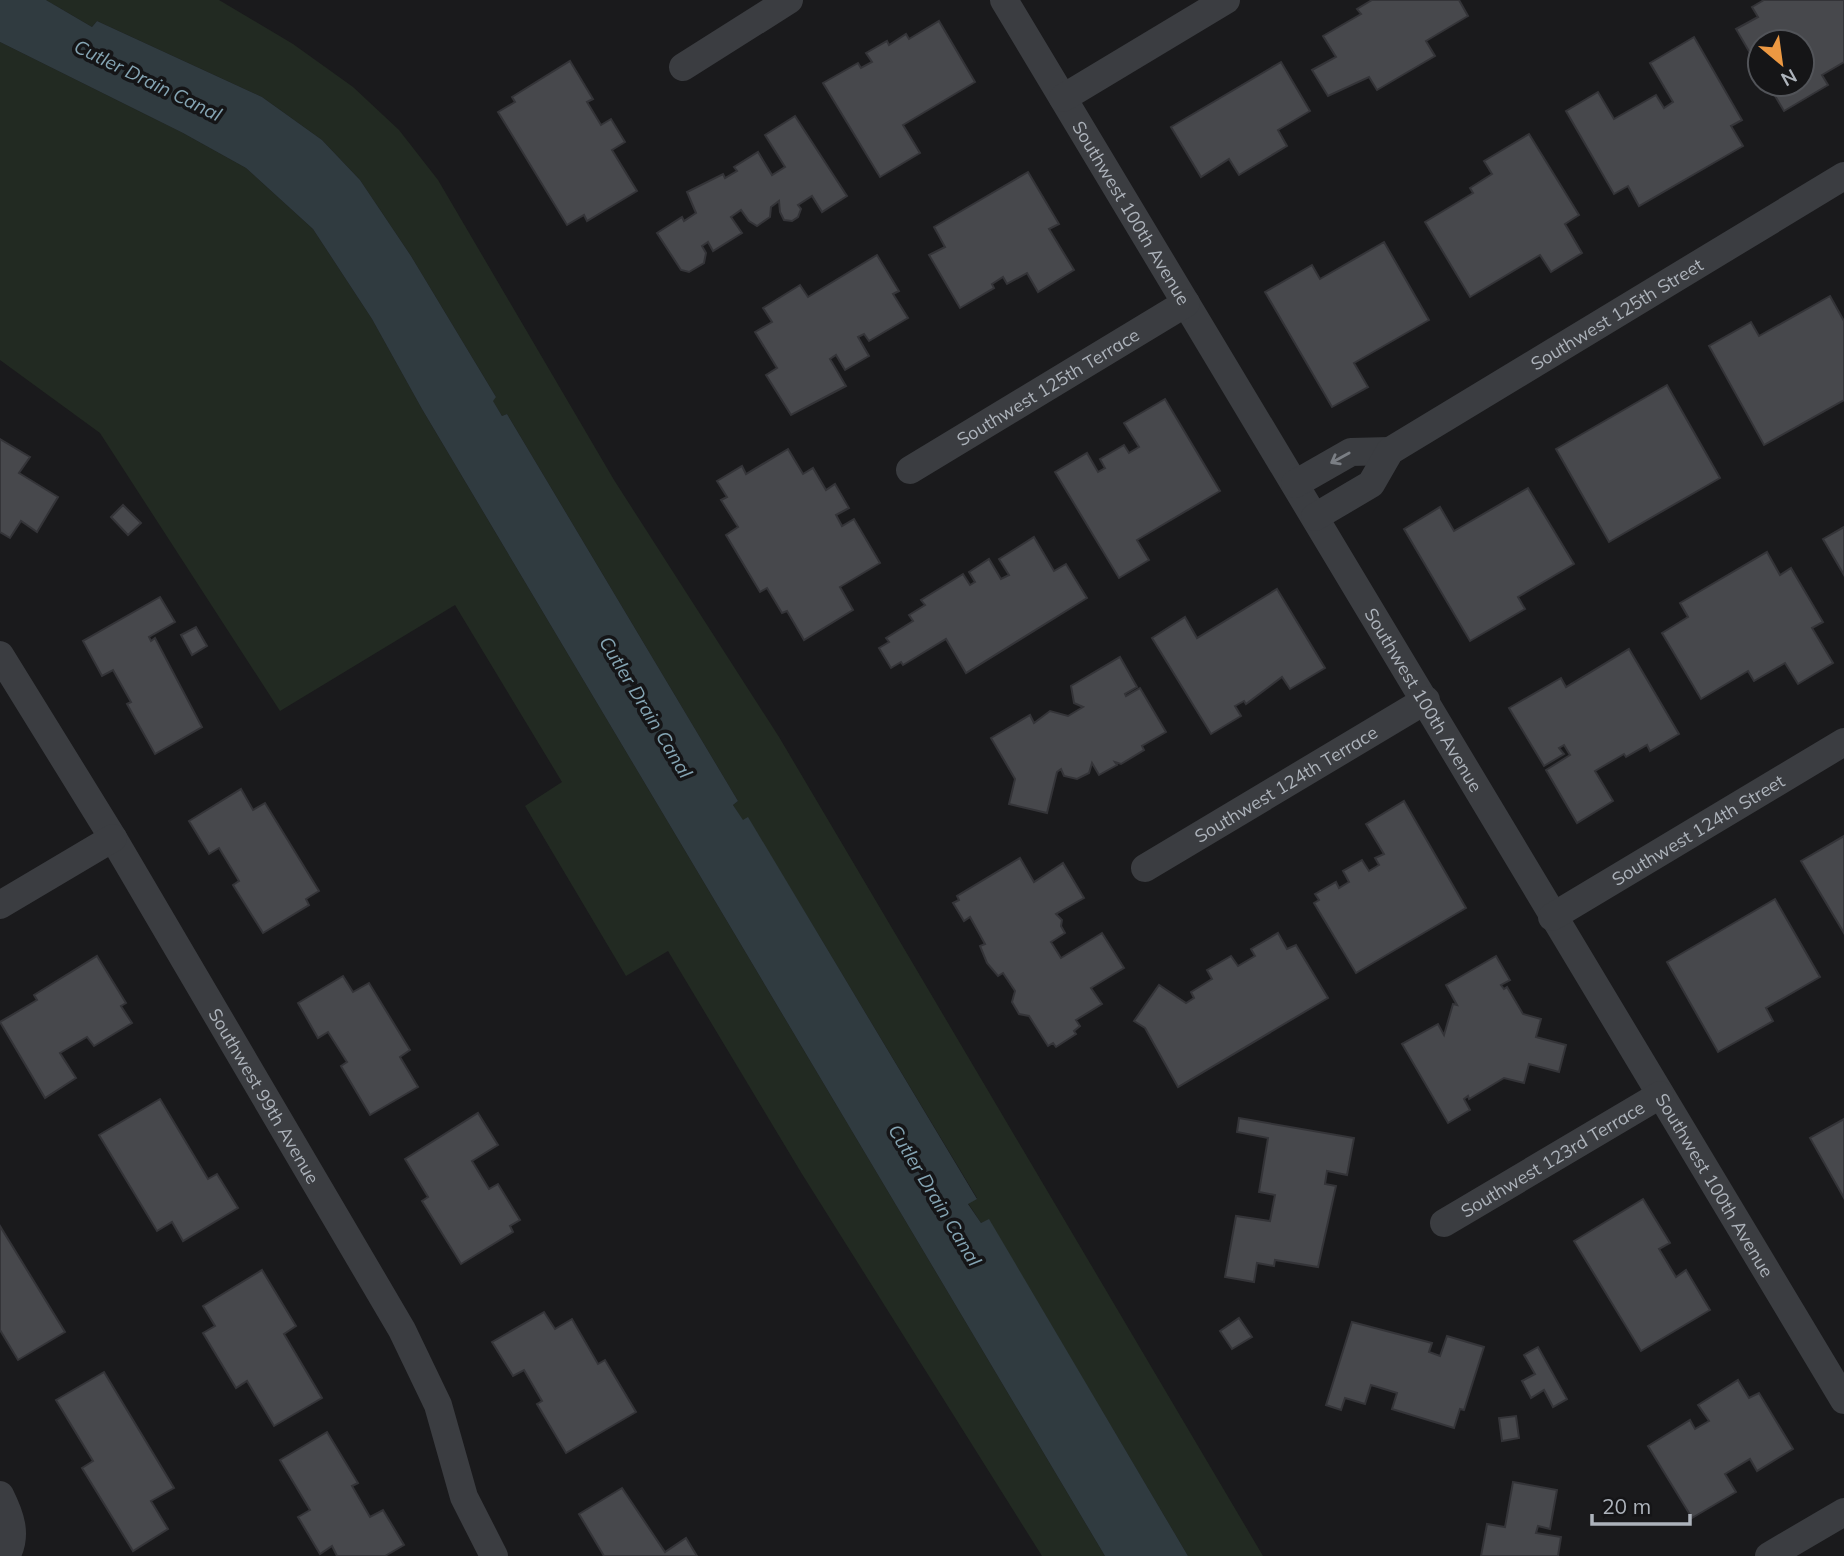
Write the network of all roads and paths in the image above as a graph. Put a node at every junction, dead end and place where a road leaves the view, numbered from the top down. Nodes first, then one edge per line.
1 (789, 0) edge
2 (1004, 0) edge
3 (1226, 0) edge
4 (684, 67) dead end
5 (1063, 99) junction
6 (1844, 176) edge
7 (1186, 303) junction
8 (1390, 451) junction
9 (910, 470) dead end
10 (1295, 484) junction
11 (1315, 517) junction
12 (0, 655) edge
13 (1426, 700) junction
14 (1844, 742) edge
15 (113, 838) junction
16 (1145, 869) dead end
17 (0, 905) edge
18 (1552, 917) junction
19 (1660, 1095) junction
20 (1444, 1223) dead end
21 (1844, 1400) edge
22 (0, 1495) edge
23 (1844, 1512) edge
24 (8, 1552) edge
25 (494, 1556) edge
26 (1769, 1556) edge

1 - 4 street
2 - 5 street, Southwest 100th Avenue
3 - 5 street
5 - 7 street, Southwest 100th Avenue
6 - 8 street, Southwest 125th Street
7 - 9 street, Southwest 125th Terrace
7 - 10 street, Southwest 100th Avenue
8 -> 10 street, Southwest 125th Street
8 - 11 street, Southwest 125th Street
10 - 11 street, Southwest 100th Avenue
11 - 13 street, Southwest 100th Avenue
12 - 15 street, Southwest 99th Avenue
13 - 16 street, Southwest 124th Terrace
13 - 18 street, Southwest 100th Avenue
14 - 18 street, Southwest 124th Street
15 - 17 street
15 - 25 street, Southwest 99th Avenue
18 - 19 street, Southwest 100th Avenue
19 - 20 street, Southwest 123rd Terrace
19 - 21 street, Southwest 100th Avenue
22 - 24 street
23 - 26 street

